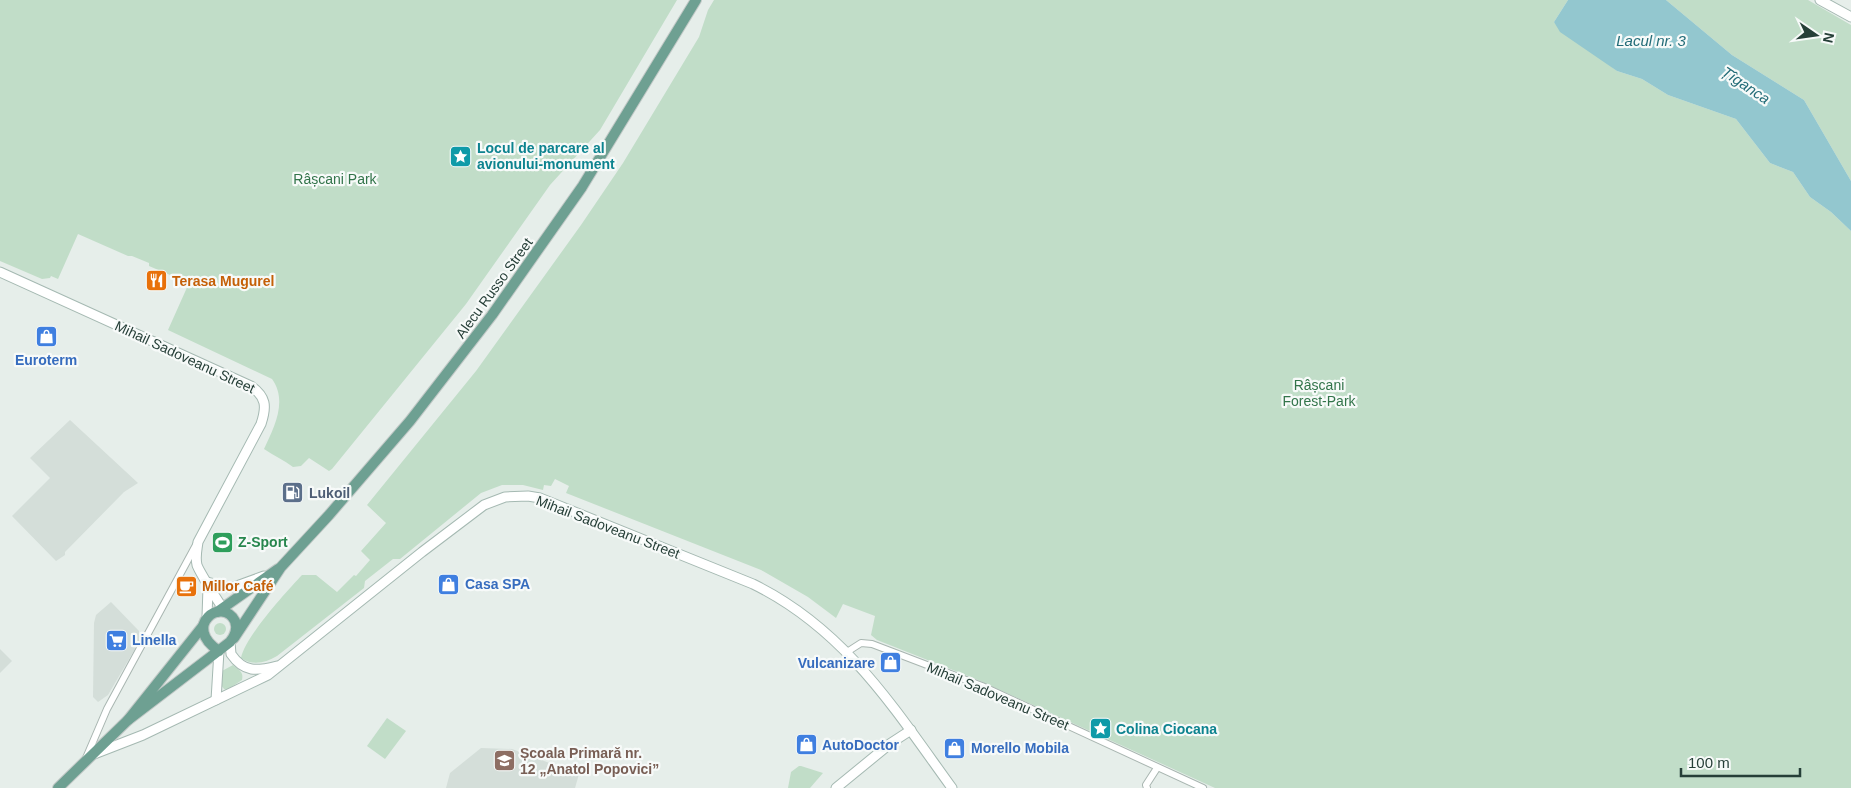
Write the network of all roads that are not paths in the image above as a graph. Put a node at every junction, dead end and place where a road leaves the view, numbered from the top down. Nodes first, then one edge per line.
1 (696, 0) edge
2 (1820, 0) edge
3 (1851, 17) edge
4 (0, 272) edge
5 (198, 542) junction
6 (280, 567) junction
7 (268, 575) junction
8 (207, 582) junction
9 (215, 615) junction
10 (232, 640) junction
11 (219, 651) junction
12 (847, 652) junction
13 (279, 666) junction
14 (243, 668) junction
15 (218, 685) junction
16 (239, 688) junction
17 (229, 693) junction
18 (216, 700) junction
19 (128, 720) junction
20 (911, 730) junction
21 (93, 754) junction
22 (85, 762) junction
23 (1157, 768) junction
24 (58, 788) edge
25 (836, 788) edge
26 (952, 788) edge
27 (1147, 788) edge
28 (1202, 788) edge

1 - 6 main road, Alecu Russo Street
2 - 3 main road
4 - 5 main road, Mihail Sadoveanu Street
5 - 8 main road, Mihail Sadoveanu Street
5 - 22 street
6 - 7 main road, Alecu Russo Street
6 - 10 main road, Alecu Russo Street
7 - 8 main road
7 - 9 main road, Alecu Russo Street
8 - 9 main road, Mihail Sadoveanu Street
8 - 9 main road, Mihail Sadoveanu Street
9 - 10 main road
9 - 11 main road
9 - 19 main road, Alecu Russo Street
10 - 11 main road
10 - 14 main road
11 - 15 main road
11 - 19 main road, Alecu Russo Street
12 - 13 main road, Mihail Sadoveanu Street
12 - 20 main road, Mihail Sadoveanu Street
12 - 23 street, Mihail Sadoveanu Street
13 - 14 main road
13 - 16 main road, Mihail Sadoveanu Street
14 - 16 main road
15 - 17 main road
15 - 18 main road
16 - 17 main road, Mihail Sadoveanu Street
17 - 18 main road, Mihail Sadoveanu Street
18 - 21 main road, Mihail Sadoveanu Street
19 - 21 main road, Alecu Russo Street
20 - 25 main road
20 - 26 main road, Mihail Sadoveanu Street
21 - 22 main road, Alecu Russo Street
22 - 24 main road, Alecu Russo Street
23 - 27 street
23 - 28 street, Mihail Sadoveanu Street

